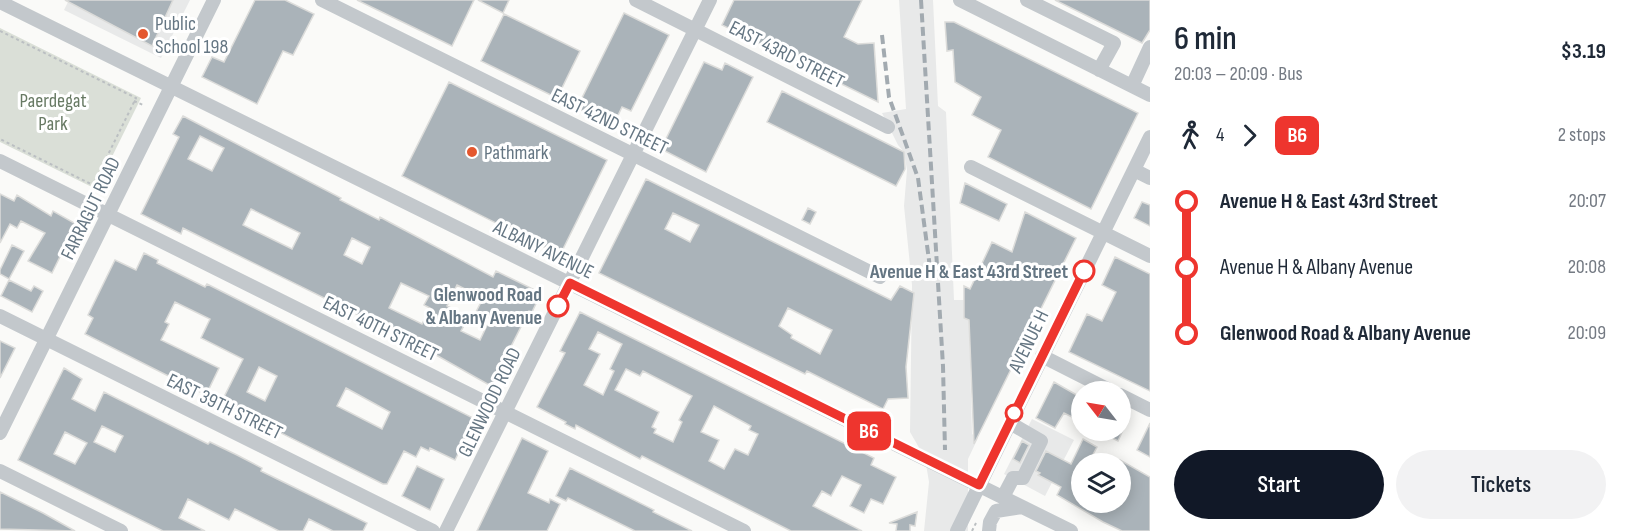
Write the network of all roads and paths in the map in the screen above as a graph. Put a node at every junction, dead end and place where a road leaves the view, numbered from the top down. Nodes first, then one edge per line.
1 (214, 0) edge
2 (322, 0) edge
3 (636, 0) edge
4 (710, 0) edge
5 (960, 0) edge
6 (1027, 0) edge
7 (0, 2) edge
8 (695, 29) junction
9 (0, 31) edge
10 (1150, 47) edge
11 (1099, 70) junction
12 (172, 86) junction
13 (1132, 86) junction
14 (1150, 95) edge
15 (134, 101) junction
16 (142, 105) dead end
17 (888, 127) dead end
18 (1150, 137) edge
19 (0, 139) edge
20 (633, 154) junction
21 (0, 162) edge
22 (971, 167) dead end
23 (1134, 170) junction
24 (1150, 178) edge
25 (108, 215) junction
26 (1103, 232) junction
27 (1150, 256) edge
28 (880, 277) dead end
29 (570, 283) junction
30 (0, 316) edge
31 (46, 339) junction
32 (1042, 356) junction
33 (1091, 381) edge
34 (1131, 400) edge
35 (1150, 410) edge
36 (506, 412) junction
37 (1010, 423) junction
38 (0, 433) edge
39 (0, 471) edge
40 (979, 485) junction
41 (1003, 497) junction
42 (1022, 507) junction
43 (121, 531) edge
44 (434, 531) edge
45 (446, 531) edge
46 (744, 531) edge
47 (957, 531) edge
48 (989, 531) edge
49 (1071, 531) edge

1 - 12 street, FARRAGUT ROAD
2 - 20 street, EAST 42ND STREET
3 - 8 street, EAST 43RD STREET
4 - 8 street, GLENWOOD ROAD
5 - 11 street
6 - 11 street
7 - 12 street, ALBANY AVENUE
8 - 17 street, EAST 43RD STREET
8 - 20 street, GLENWOOD ROAD
9 - 15 path
10 - 13 street
11 - 13 street
12 - 25 street, FARRAGUT ROAD
12 - 29 street, ALBANY AVENUE
13 - 14 street
15 - 16 path
15 - 19 path
18 - 23 street, AVENUE H
20 - 28 street, EAST 42ND STREET
20 - 29 street, GLENWOOD ROAD
21 - 25 street, EAST 40TH STREET
22 - 26 street
23 - 24 street
23 - 26 street, AVENUE H
25 - 31 street, FARRAGUT ROAD
25 - 36 street, EAST 40TH STREET
26 - 27 street
26 - 32 street, AVENUE H
29 - 36 street, GLENWOOD ROAD
29 - 40 street, ALBANY AVENUE
30 - 31 street, EAST 39TH STREET
31 - 38 street, FARRAGUT ROAD
31 - 44 street, EAST 39TH STREET
32 - 33 street
32 - 37 street, AVENUE H
34 - 35 street
36 - 45 street, GLENWOOD ROAD
36 - 46 street, EAST 40TH STREET
37 - 40 street, AVENUE H
37 - 41 street
39 - 43 street
40 - 41 street, ALBANY AVENUE
40 - 47 street, AVENUE H
41 - 42 street, ALBANY AVENUE
42 - 48 street
42 - 49 street, ALBANY AVENUE

